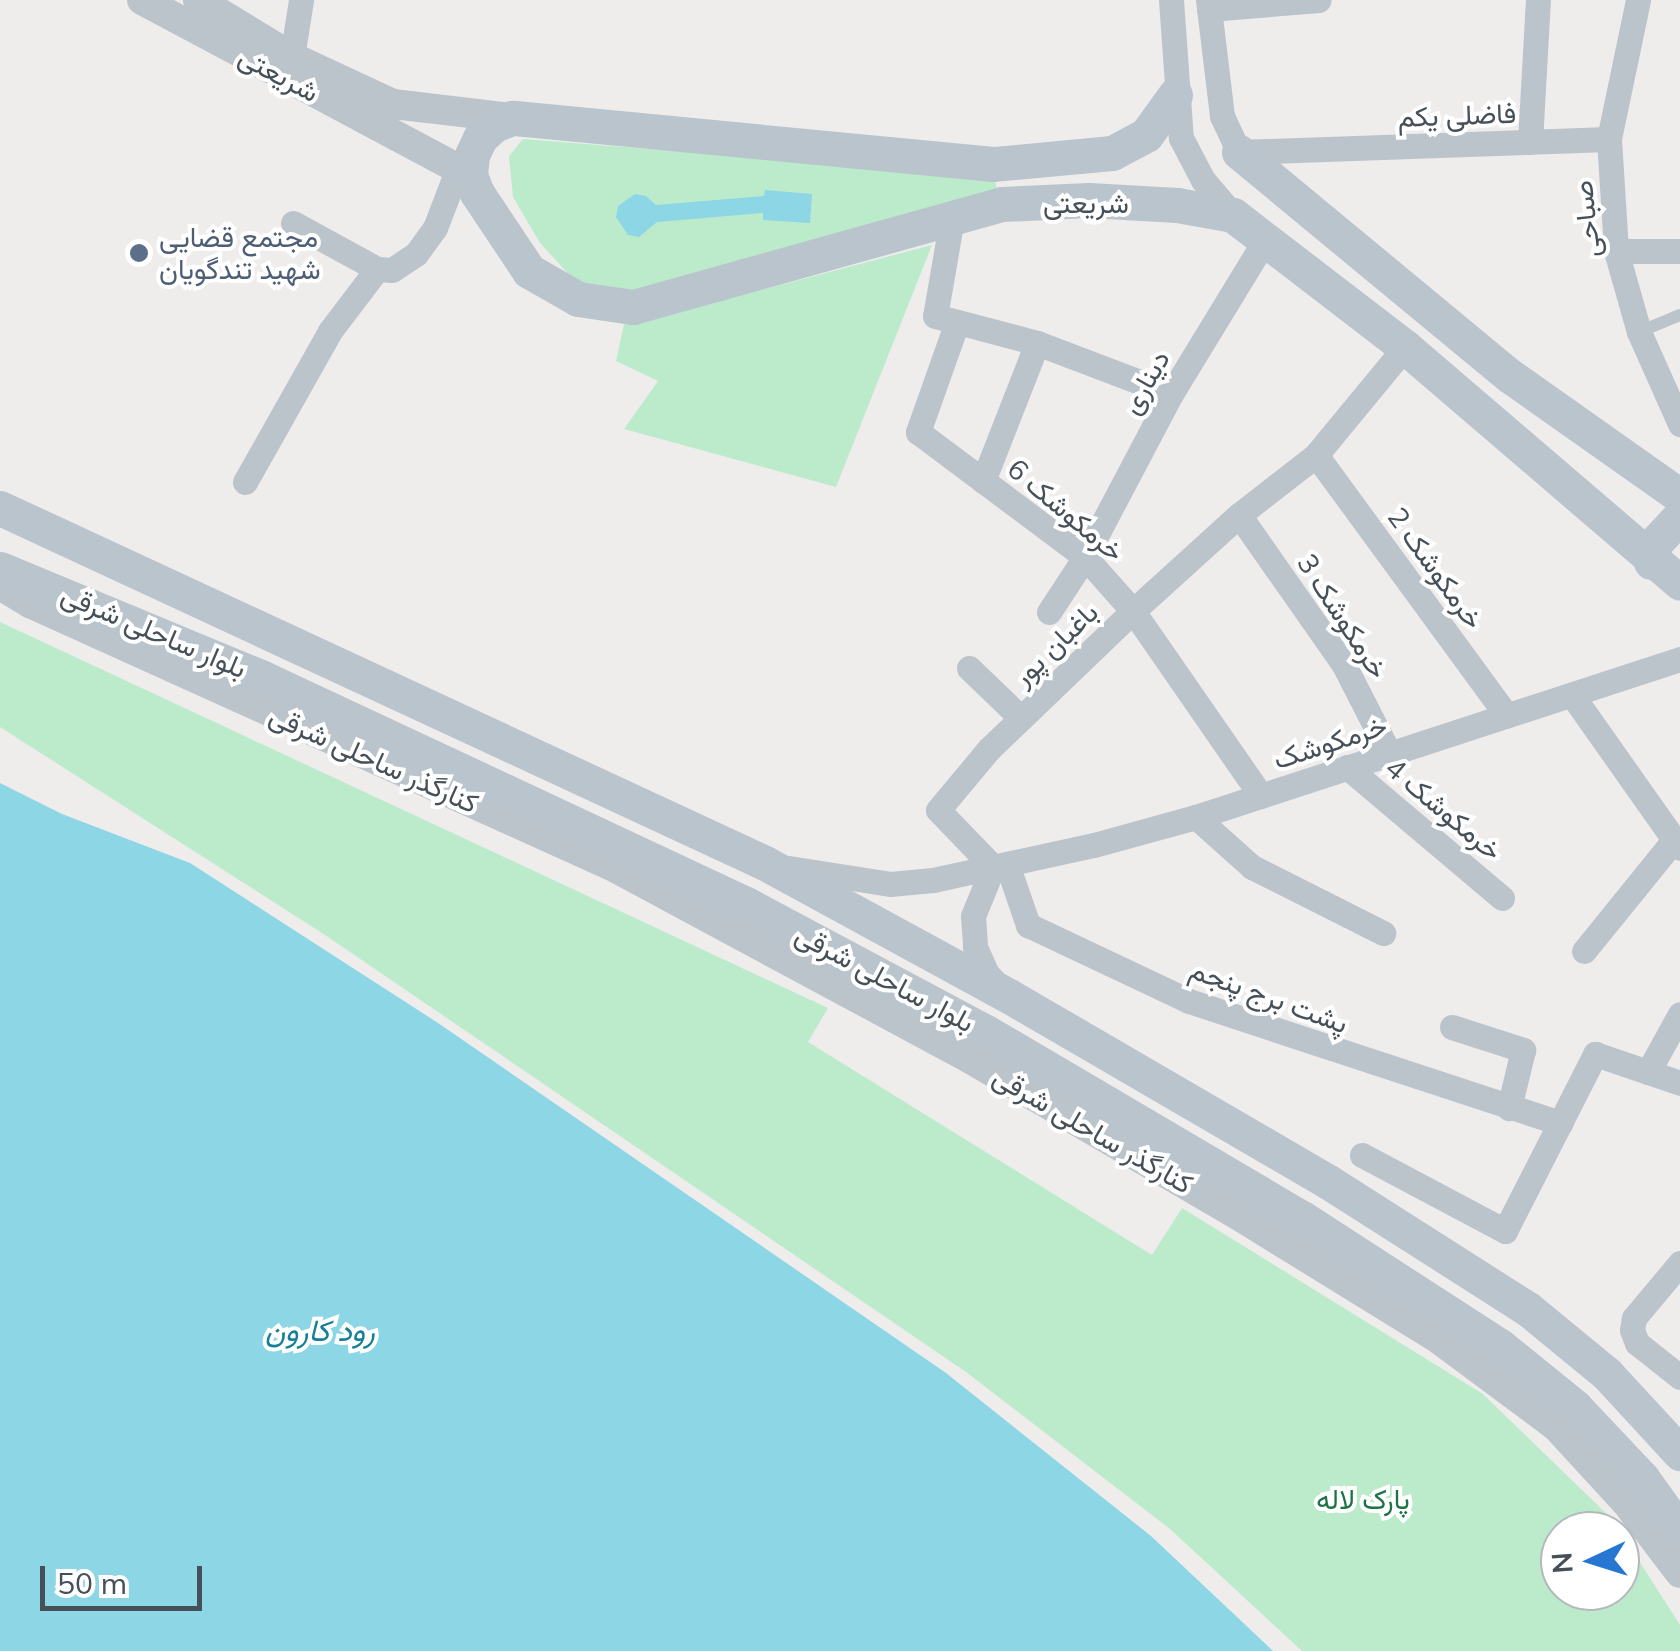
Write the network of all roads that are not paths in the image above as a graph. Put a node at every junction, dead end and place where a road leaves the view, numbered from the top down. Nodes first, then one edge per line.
1 (142, 0) edge
2 (198, 0) edge
3 (301, 0) edge
4 (1171, 0) edge
5 (1318, 0) edge
6 (1538, 0) edge
7 (1638, 0) edge
8 (1209, 5) edge
9 (292, 57) junction
10 (1176, 95) junction
11 (512, 118) junction
12 (1609, 139) junction
13 (1530, 142) junction
14 (1238, 152) junction
15 (1308, 153) junction
16 (464, 171) junction
17 (1296, 204) junction
18 (1233, 215) junction
19 (952, 218) junction
20 (293, 223) dead end
21 (1265, 240) junction
22 (1680, 250) edge
23 (1616, 251) junction
24 (377, 269) junction
25 (1680, 316) edge
26 (958, 322) junction
27 (1639, 332) junction
28 (1037, 343) junction
29 (1405, 347) junction
30 (1171, 394) junction
31 (1680, 424) edge
32 (1316, 456) junction
33 (984, 481) junction
34 (245, 482) dead end
35 (1680, 496) edge
36 (0, 508) edge
37 (1239, 515) junction
38 (1680, 516) edge
39 (1084, 557) junction
40 (1651, 562) junction
41 (0, 568) edge
42 (1680, 583) edge
43 (0, 585) edge
44 (1133, 611) junction
45 (1050, 612) dead end
46 (1680, 659) edge
47 (969, 668) dead end
48 (1572, 696) junction
49 (1507, 716) junction
50 (1021, 718) junction
51 (1390, 755) junction
52 (1348, 767) junction
53 (1260, 796) junction
54 (1196, 817) junction
55 (1677, 844) edge
56 (765, 862) junction
57 (1000, 865) junction
58 (1502, 898) dead end
59 (1383, 933) dead end
60 (1584, 951) dead end
61 (849, 976) junction
62 (1009, 996) junction
63 (1680, 1014) edge
64 (1452, 1027) dead end
65 (1648, 1072) junction
66 (1680, 1084) edge
67 (1509, 1108) junction
68 (1560, 1123) junction
69 (1362, 1156) dead end
70 (1680, 1263) edge
71 (1680, 1377) edge
72 (1680, 1454) edge
73 (1680, 1531) edge
74 (1680, 1573) edge

1 - 16 street, شریعتی
2 - 9 street, شریعتی
3 - 9 street
4 - 10 street
5 - 8 street
6 - 13 street
7 - 12 street, صباحی
8 - 14 street
9 - 11 street, شریعتی
10 - 11 main road, شریعتی
10 - 18 street
11 - 16 main road
12 - 13 street, فاضلی یکم
12 - 23 street, صباحی
13 - 15 street, فاضلی یکم
14 - 15 street, فاضلی یکم
14 - 17 main road
15 - 17 street
16 - 19 main road, شریعتی
16 - 24 street
17 - 35 main road
18 - 19 main road, شریعتی
18 - 21 main road, شریعتی
19 - 26 street
20 - 24 street
21 - 29 main road, شریعتی
21 - 30 street, دیناری
22 - 23 street
23 - 27 street, صباحی
24 - 34 street
25 - 27 lane
26 - 28 street
26 - 33 street, خرمکوشک 6
27 - 31 street, صباحی
28 - 30 street
28 - 33 street
29 - 32 street, باغبان پور
29 - 40 main road, شریعتی
30 - 39 street, دیناری
32 - 37 street, باغبان پور
32 - 49 street, خرمکوشک 2
33 - 39 street, خرمکوشک 6
36 - 56 main road, بلوار ساحلی شرقی
37 - 44 street, باغبان پور
37 - 51 street, خرمکوشک 3
38 - 40 main road
39 - 44 street, خرمکوشک 6
39 - 45 street, دیناری
40 - 42 main road, شریعتی
41 - 61 main road, بلوار ساحلی شرقی
43 - 61 street, کنارگذر ساحلی شرقی
44 - 50 street, باغبان پور
44 - 53 street, خرمکوشک 6
46 - 48 street, خرمکوشک
47 - 50 street
48 - 49 street, خرمکوشک
48 - 55 street
49 - 51 street, خرمکوشک
50 - 57 street, باغبان پور
51 - 52 street, خرمکوشک
52 - 53 street, خرمکوشک
52 - 58 street, خرمکوشک 4
53 - 54 street, خرمکوشک
54 - 57 street, خرمکوشک
54 - 59 street
55 - 60 street
56 - 57 street, خرمکوشک
56 - 62 main road, بلوار ساحلی شرقی
57 - 62 street
57 - 67 street, پشت برج پنجم
61 - 73 main road, بلوار ساحلی شرقی
61 - 74 street, کنارگذر ساحلی شرقی
62 - 72 main road, بلوار ساحلی شرقی
63 - 65 street
64 - 67 street
65 - 66 street
65 - 68 street
67 - 68 street, پشت برج پنجم
68 - 69 street
70 - 71 street

